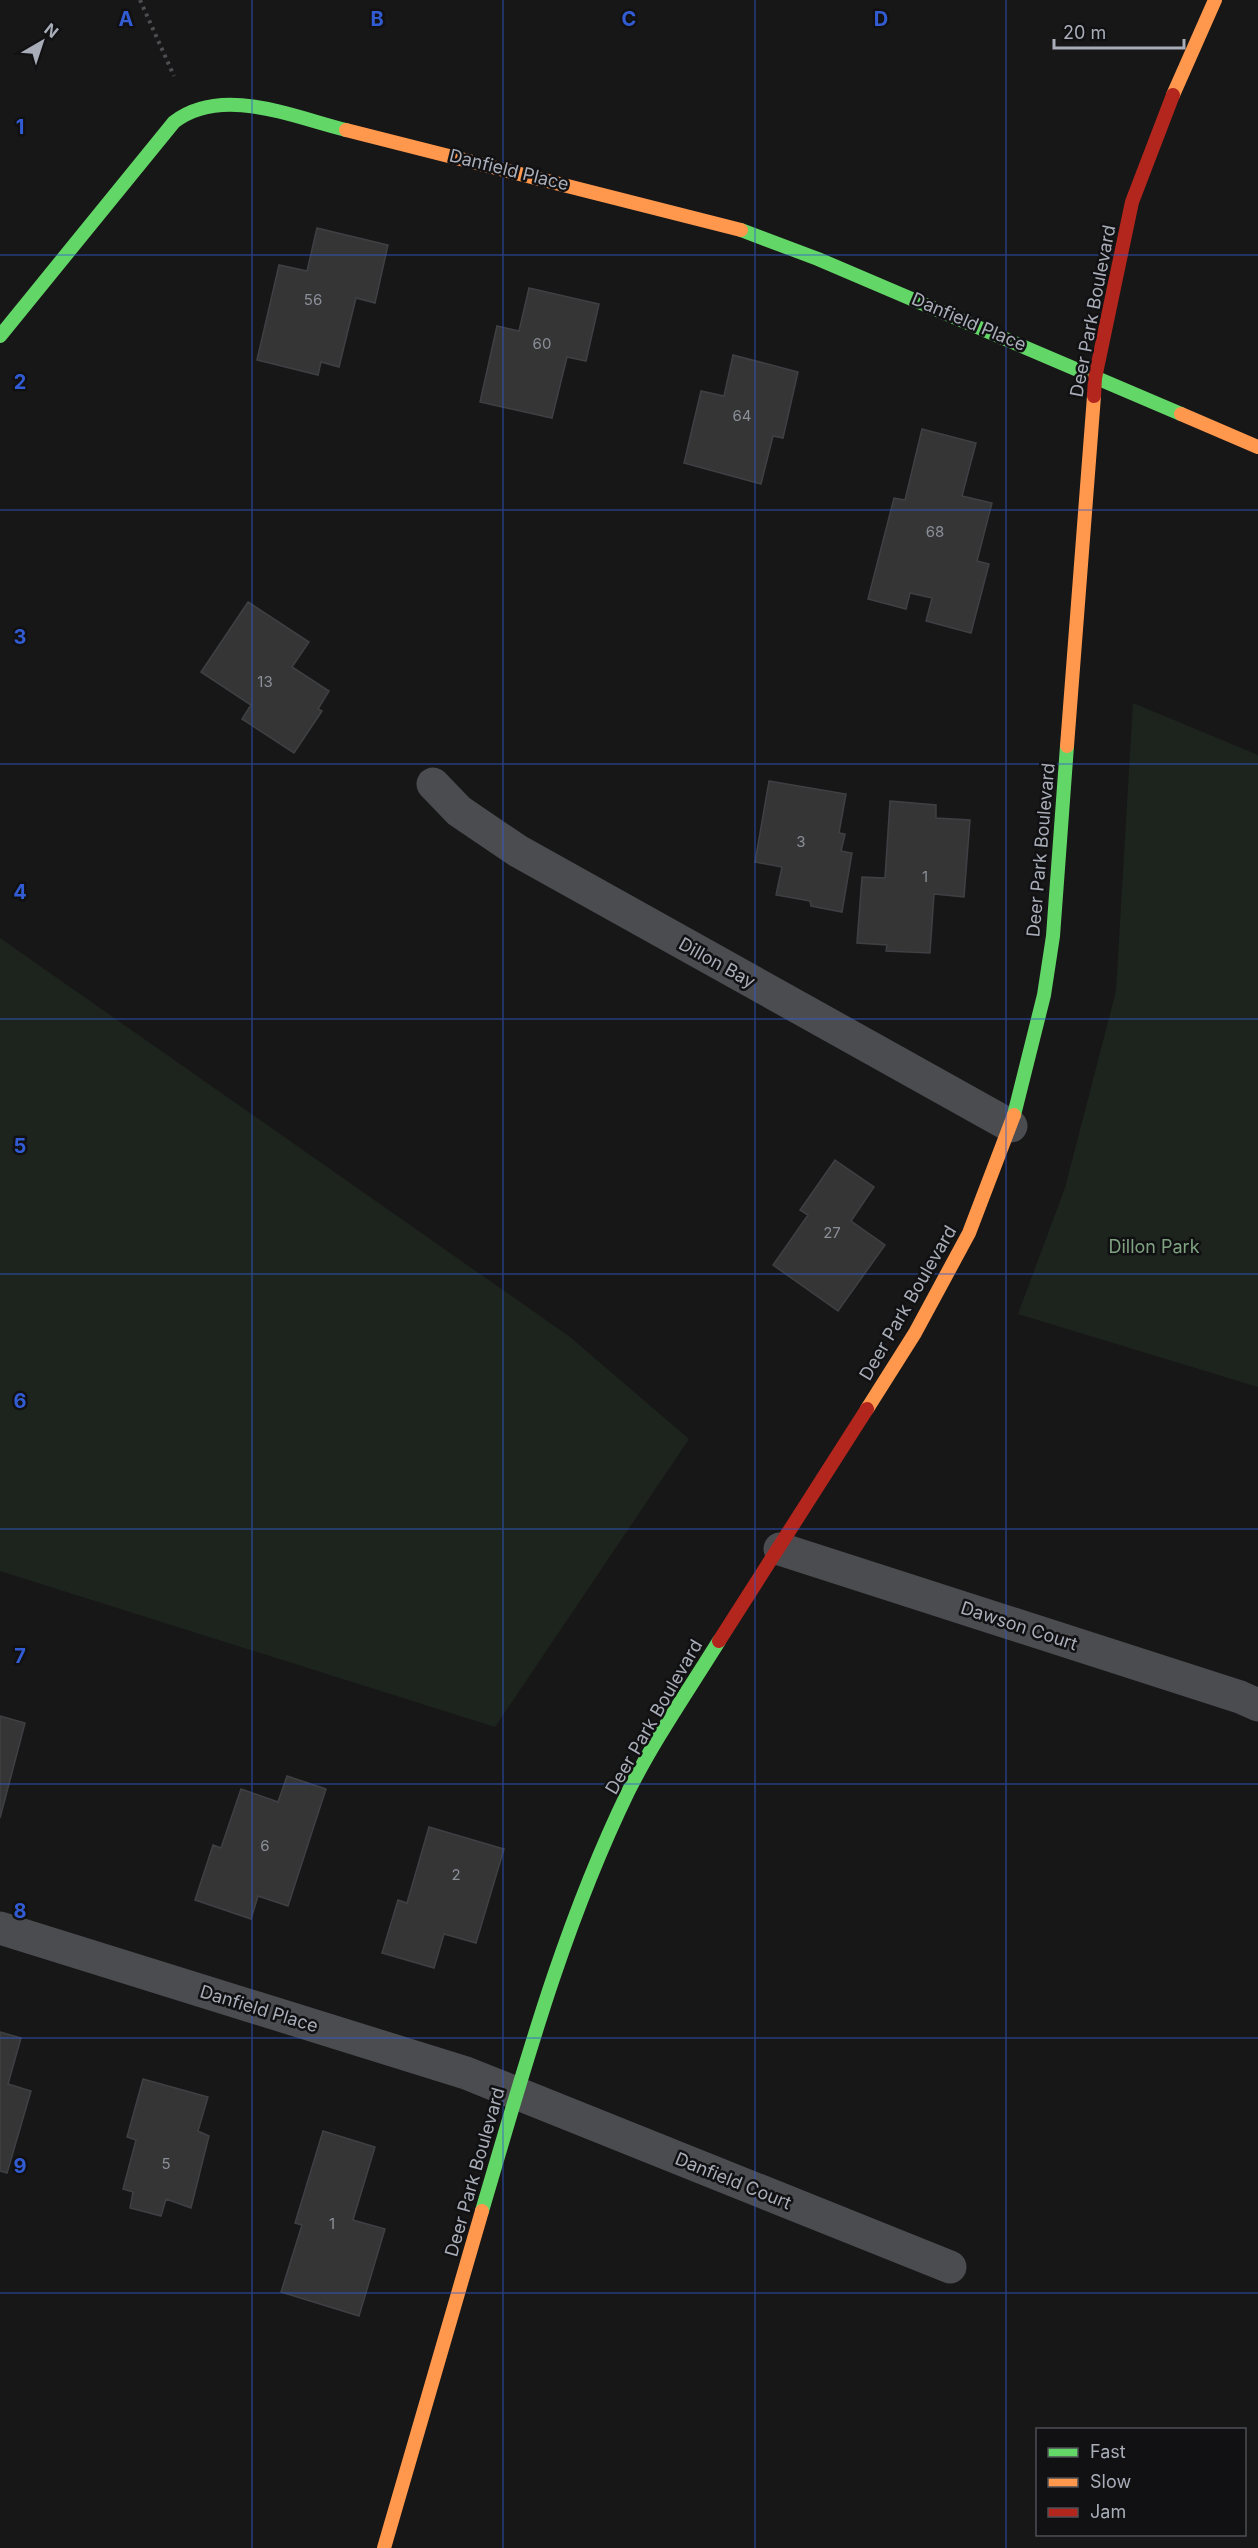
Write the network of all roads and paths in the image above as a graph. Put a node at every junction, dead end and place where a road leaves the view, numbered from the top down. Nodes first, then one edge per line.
1 (140, 0) edge
2 (1215, 0) edge
3 (189, 110) junction
4 (0, 336) edge
5 (1095, 378) junction
6 (1258, 447) edge
7 (433, 784) dead end
8 (1011, 1126) junction
9 (780, 1549) junction
10 (1258, 1705) edge
11 (0, 1928) edge
12 (517, 2092) junction
13 (950, 2267) dead end
14 (384, 2548) edge

1 - 3 path
2 - 5 street, Deer Park Boulevard
3 - 4 street
3 - 5 street, Danfield Place
5 - 6 street, Danfield Place
5 - 8 street, Deer Park Boulevard
7 - 8 street, Dillon Bay
8 - 9 street, Deer Park Boulevard
9 - 10 street, Dawson Court
9 - 12 street, Deer Park Boulevard
11 - 12 street, Danfield Place
12 - 13 street, Danfield Court
12 - 14 street, Deer Park Boulevard

